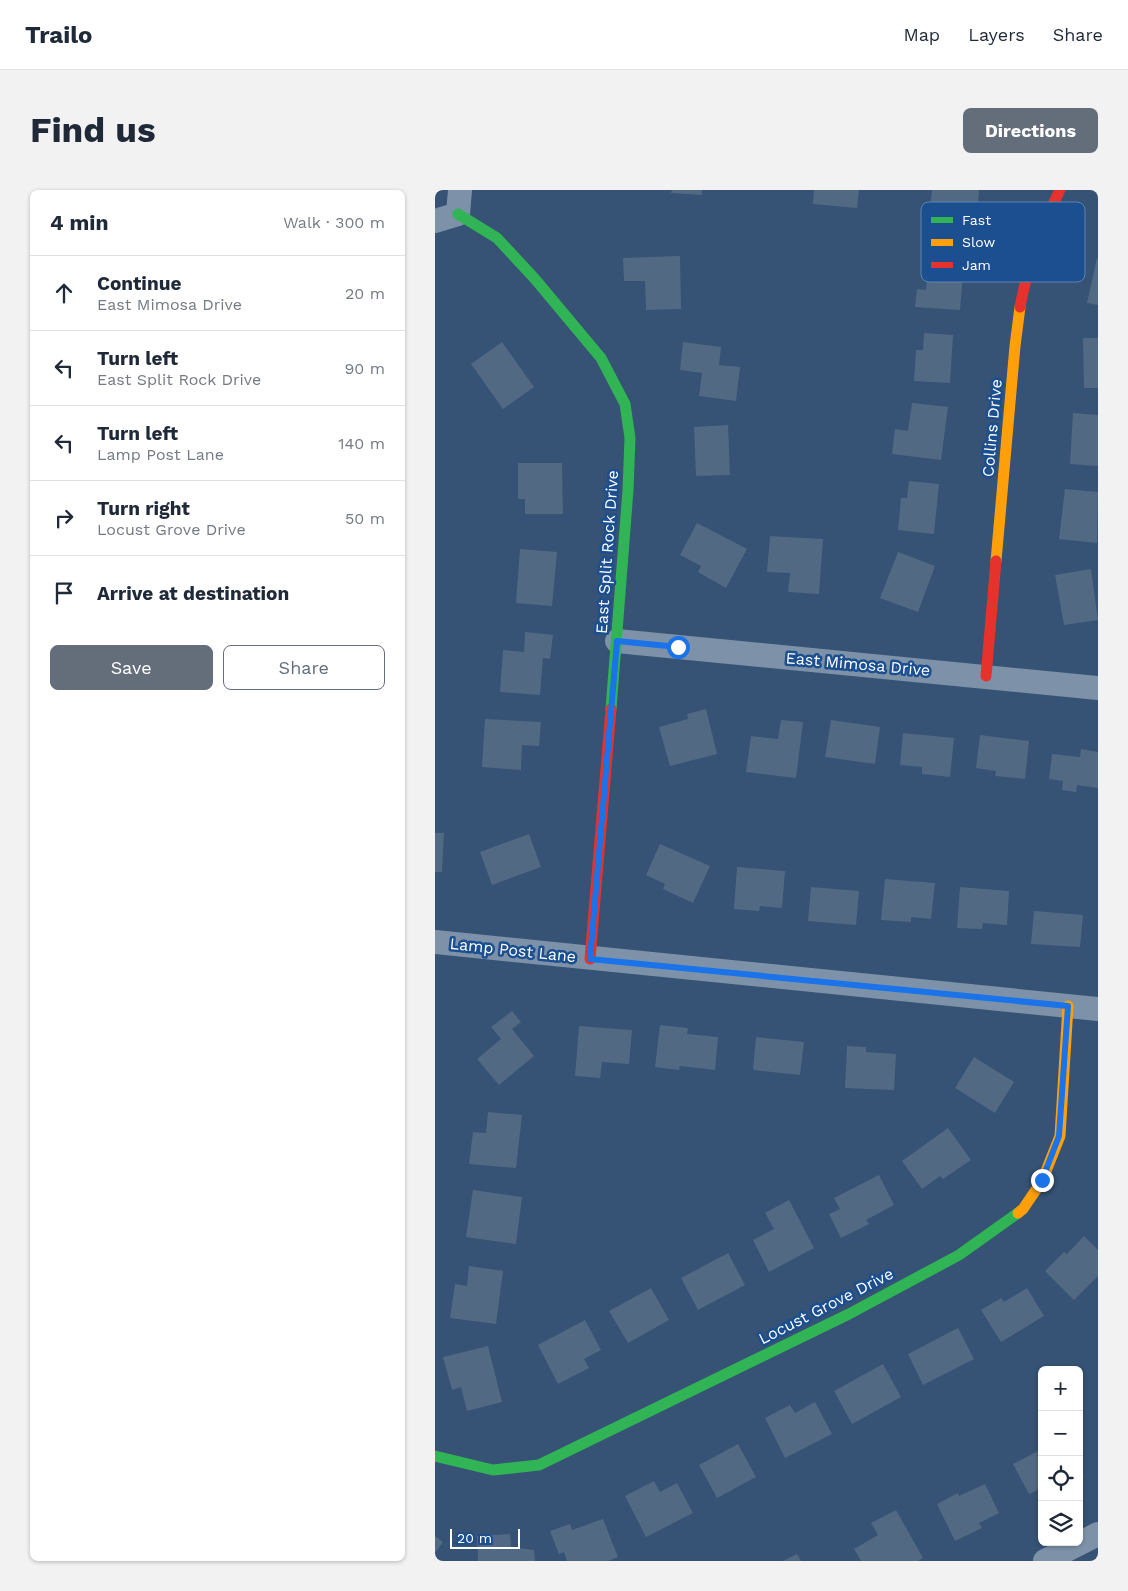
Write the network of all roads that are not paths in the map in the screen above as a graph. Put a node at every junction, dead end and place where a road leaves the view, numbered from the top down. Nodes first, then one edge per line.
1 (460, 190) edge
2 (1060, 190) edge
3 (1052, 202) edge
4 (458, 214) junction
5 (435, 221) edge
6 (1026, 282) edge
7 (617, 641) junction
8 (986, 676) junction
9 (1098, 688) edge
10 (435, 942) edge
11 (590, 959) junction
12 (1068, 1006) junction
13 (1098, 1009) edge
14 (435, 1456) edge
15 (1098, 1534) edge
16 (1045, 1561) edge

1 - 4 street
2 - 3 street, Collins Drive
4 - 5 street
4 - 7 street, East Split Rock Drive
6 - 8 street, Collins Drive
7 - 8 street, East Mimosa Drive
7 - 11 street, East Split Rock Drive
8 - 9 street, East Mimosa Drive
10 - 11 street, Lamp Post Lane
11 - 12 street, Lamp Post Lane
12 - 13 street, Lamp Post Lane
12 - 14 street, Locust Grove Drive
15 - 16 street

